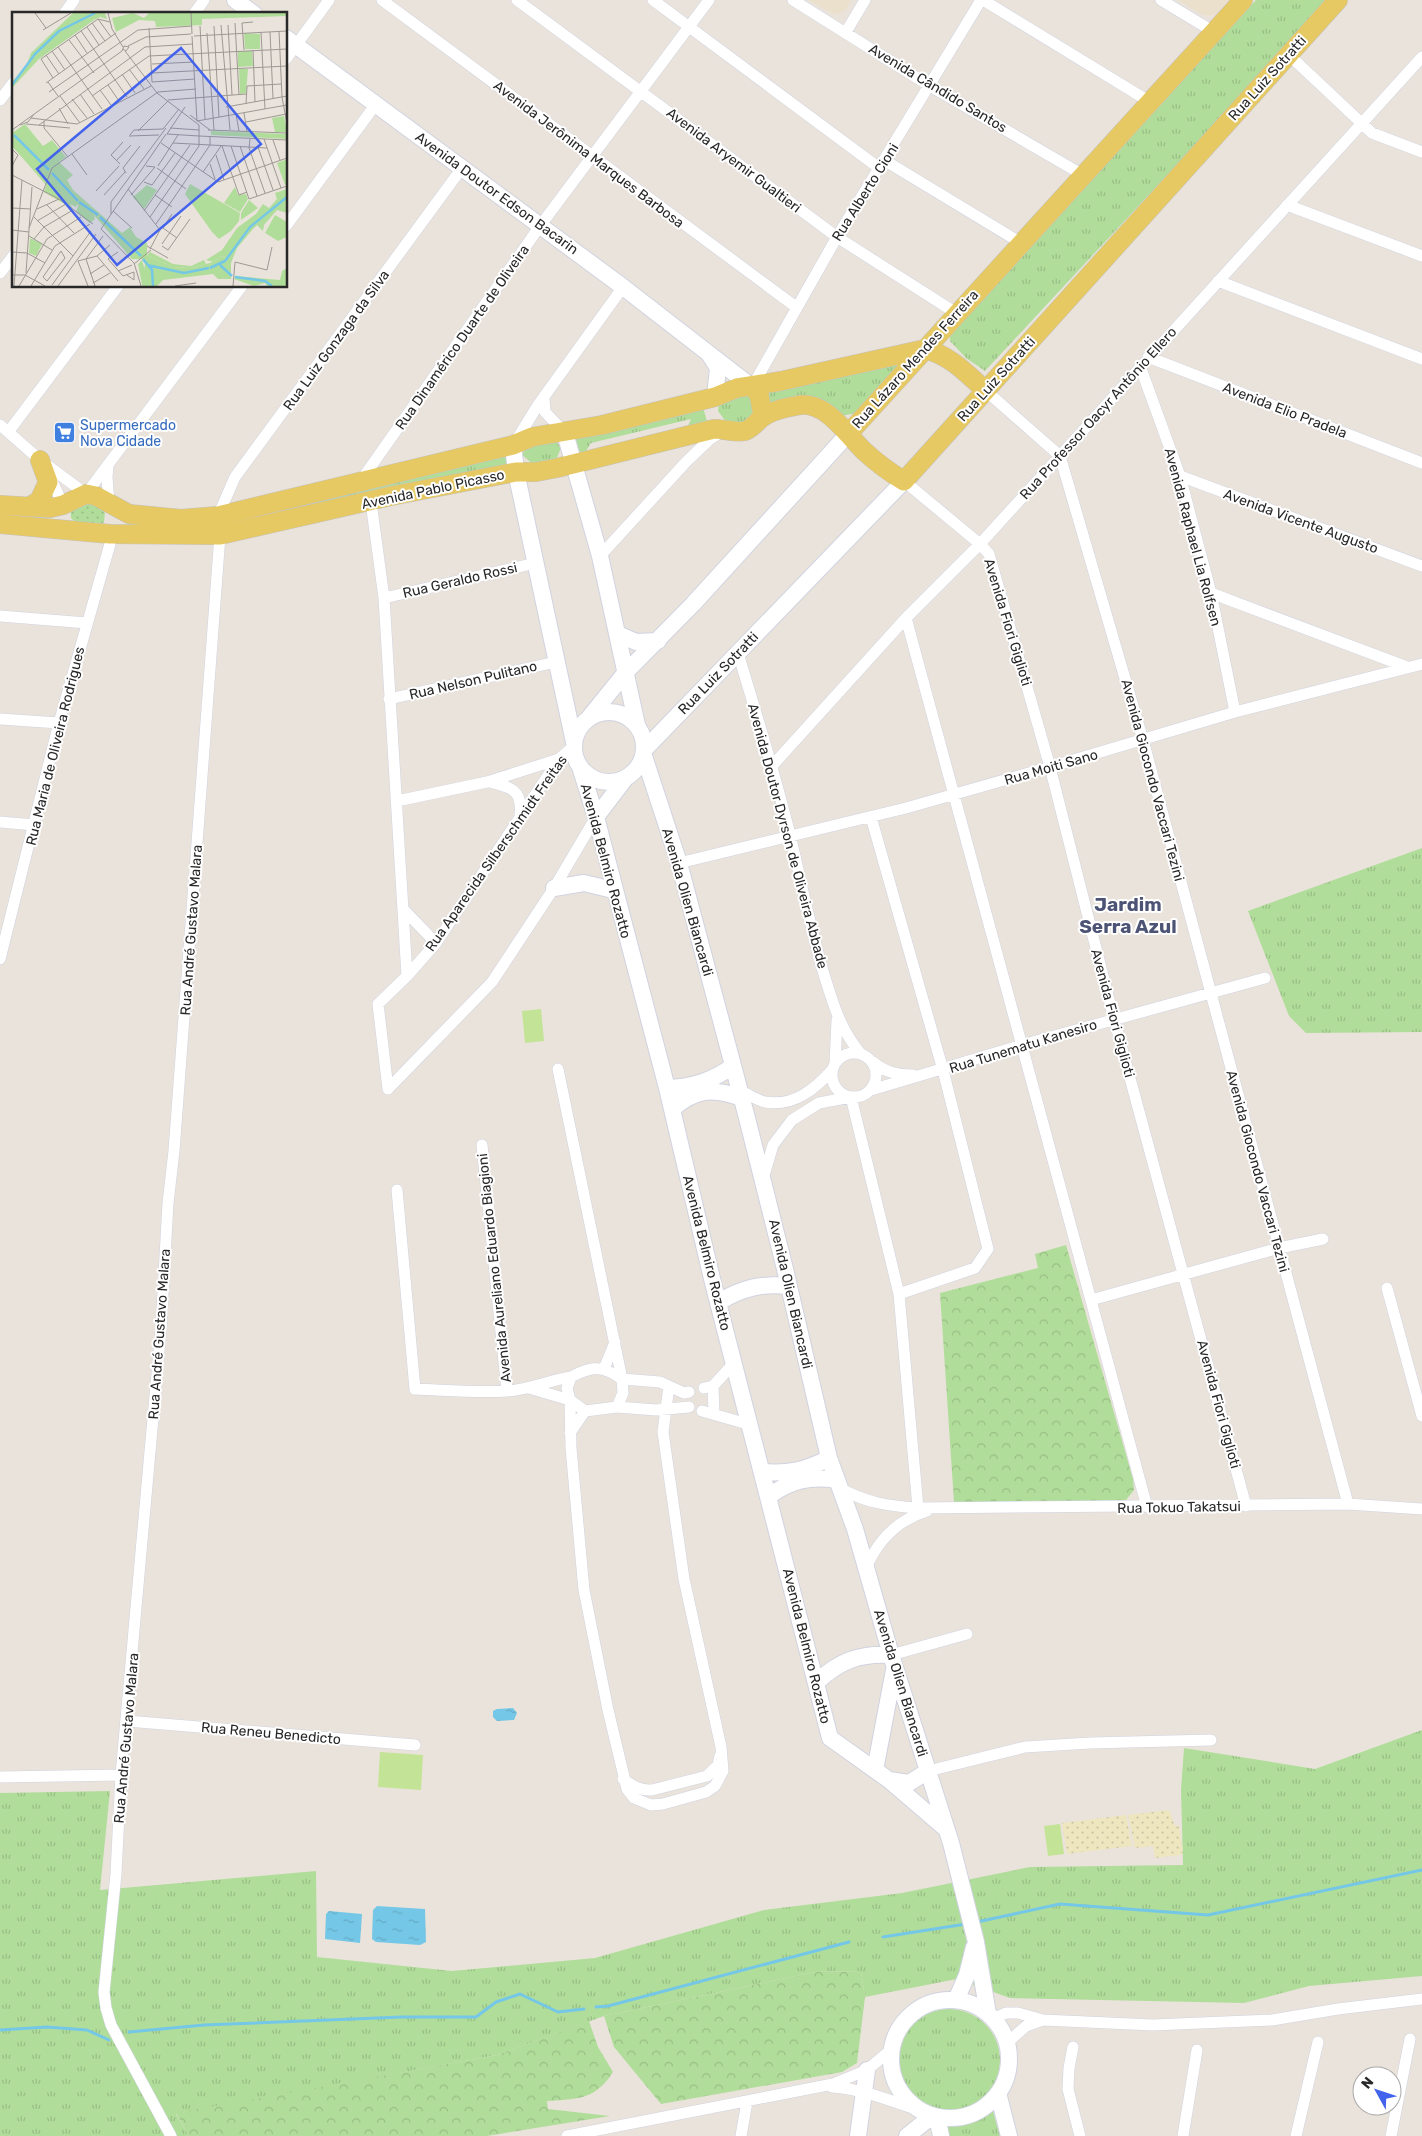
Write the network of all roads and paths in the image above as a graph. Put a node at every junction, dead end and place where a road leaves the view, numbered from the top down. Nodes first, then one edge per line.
1 (74, 0) edge
2 (204, 0) edge
3 (235, 0) edge
4 (330, 0) edge
5 (382, 0) edge
6 (517, 0) edge
7 (653, 0) edge
8 (709, 0) edge
9 (793, 0) edge
10 (865, 0) edge
11 (982, 0) edge
12 (1161, 0) edge
13 (1243, 0) edge
14 (1338, 0) edge
15 (65, 12) edge
16 (195, 12) edge
17 (251, 12) edge
18 (689, 26) junction
19 (846, 32) junction
20 (1214, 32) junction
21 (291, 42) edge
22 (1288, 54) junction
23 (1422, 57) edge
24 (12, 85) edge
25 (930, 86) junction
26 (641, 91) junction
27 (0, 100) edge
28 (1150, 102) junction
29 (376, 104) junction
30 (1361, 124) junction
31 (1422, 152) edge
32 (592, 156) junction
33 (882, 164) junction
34 (462, 168) junction
35 (1083, 175) junction
36 (1287, 205) junction
37 (288, 223) edge
38 (540, 226) junction
39 (837, 237) junction
40 (1020, 243) junction
41 (1422, 256) edge
42 (12, 258) edge
43 (0, 274) edge
44 (1218, 281) junction
45 (623, 287) junction
46 (116, 288) edge
47 (241, 288) edge
48 (796, 308) junction
49 (956, 314) junction
50 (925, 349) junction
51 (706, 351) junction
52 (1422, 359) edge
53 (1144, 362) junction
54 (752, 387) junction
55 (985, 390) junction
56 (715, 397) junction
57 (544, 399) junction
58 (763, 417) junction
59 (4, 428) edge
60 (719, 429) junction
61 (565, 433) junction
62 (849, 434) junction
63 (513, 446) junction
64 (1060, 456) junction
65 (40, 460) junction
66 (1422, 463) edge
67 (574, 464) junction
68 (108, 466) junction
69 (516, 472) junction
70 (1180, 476) junction
71 (904, 481) junction
72 (359, 483) junction
73 (86, 494) junction
74 (371, 502) junction
75 (109, 504) junction
76 (0, 505) edge
77 (63, 505) junction
78 (28, 507) junction
79 (218, 516) junction
80 (0, 524) edge
81 (72, 529) junction
82 (110, 534) junction
83 (220, 535) junction
84 (980, 544) junction
85 (600, 556) junction
86 (536, 563) junction
87 (1422, 566) edge
88 (1211, 593) junction
89 (384, 598) junction
90 (0, 616) edge
91 (906, 618) junction
92 (87, 623) junction
93 (618, 634) junction
94 (658, 641) junction
95 (738, 653) junction
96 (556, 662) junction
97 (1422, 664) edge
98 (1407, 667) junction
99 (626, 672) junction
100 (389, 699) junction
101 (1235, 712) junction
102 (0, 719) edge
103 (588, 719) junction
104 (59, 723) junction
105 (637, 725) junction
106 (1143, 740) junction
107 (574, 744) junction
108 (645, 753) junction
109 (560, 759) junction
110 (772, 766) junction
111 (1050, 768) junction
112 (581, 770) junction
113 (625, 779) junction
114 (487, 782) junction
115 (954, 793) junction
116 (397, 801) junction
117 (871, 816) junction
118 (520, 818) junction
119 (596, 818) junction
120 (0, 822) edge
121 (35, 825) junction
122 (790, 837) junction
123 (679, 863) junction
124 (554, 888) junction
125 (613, 890) junction
126 (404, 911) junction
127 (5, 922) edge
128 (436, 942) junction
129 (0, 959) edge
130 (407, 976) junction
131 (1265, 978) dead end
132 (1210, 993) junction
133 (837, 1019) junction
134 (1114, 1019) junction
135 (1022, 1045) junction
136 (860, 1053) junction
137 (872, 1061) junction
138 (733, 1066) junction
139 (834, 1067) junction
140 (558, 1069) dead end
141 (943, 1070) junction
142 (925, 1075) junction
143 (667, 1088) junction
144 (872, 1090) junction
145 (741, 1095) junction
146 (851, 1097) junction
147 (672, 1109) junction
148 (482, 1145) dead end
149 (763, 1179) junction
150 (397, 1190) dead end
151 (1323, 1239) dead end
152 (1279, 1248) junction
153 (785, 1269) junction
154 (1184, 1274) junction
155 (713, 1283) junction
156 (789, 1286) junction
157 (1387, 1288) dead end
158 (899, 1294) junction
159 (1091, 1300) junction
160 (719, 1302) junction
161 (615, 1342) junction
162 (735, 1362) junction
163 (604, 1369) junction
164 (571, 1378) junction
165 (622, 1379) junction
166 (669, 1386) junction
167 (529, 1388) junction
168 (507, 1391) junction
169 (690, 1392) dead end
170 (570, 1400) junction
171 (617, 1407) junction
172 (688, 1407) dead end
173 (667, 1409) junction
174 (702, 1410) dead end
175 (585, 1411) junction
176 (714, 1413) junction
177 (1422, 1416) edge
178 (751, 1425) junction
179 (570, 1433) junction
180 (829, 1458) junction
181 (763, 1472) junction
182 (839, 1485) junction
183 (769, 1496) junction
184 (1348, 1504) junction
185 (1246, 1506) junction
186 (1147, 1507) junction
187 (918, 1508) junction
188 (936, 1509) junction
189 (1422, 1510) edge
190 (866, 1568) junction
191 (967, 1634) dead end
192 (893, 1661) junction
193 (817, 1682) junction
194 (128, 1722) junction
195 (1211, 1740) dead end
196 (415, 1745) dead end
197 (721, 1747) junction
198 (875, 1770) junction
199 (928, 1771) junction
200 (121, 1775) junction
201 (0, 1777) edge
202 (623, 1779) junction
203 (889, 1780) junction
204 (946, 1829) junction
205 (975, 1940) junction
206 (1422, 1999) edge
207 (956, 2000) junction
208 (991, 2016) junction
209 (1043, 2020) junction
210 (1410, 2039) dead end
211 (1318, 2042) dead end
212 (1007, 2043) junction
213 (1073, 2047) dead end
214 (892, 2049) junction
215 (1197, 2050) dead end
216 (867, 2070) junction
217 (816, 2087) junction
218 (864, 2093) junction
219 (998, 2093) junction
220 (747, 2102) junction
221 (930, 2115) junction
222 (622, 2131) edge
223 (171, 2136) edge
224 (567, 2136) edge
225 (741, 2136) edge
226 (858, 2136) edge
227 (907, 2136) edge
228 (941, 2136) edge
229 (1009, 2136) edge
230 (1080, 2136) edge
231 (1183, 2136) edge
232 (1296, 2136) edge
233 (1392, 2136) edge

1 - 15 street
2 - 16 street
3 - 17 street
4 - 21 street
5 - 32 street, Avenida Jerônima Marques Barbosa
6 - 26 street, Avenida Aryemir Gualtieri
7 - 18 street
8 - 18 street, Rua Dinamérico Duarte de Oliveira
9 - 19 street, Avenida Cândido Santos
10 - 19 street
11 - 25 street, Rua Alberto Cioni
11 - 28 street
12 - 20 street
13 - 20 main road, Rua Lázaro Mendes Ferreira
14 - 22 main road, Rua Luiz Sotratti
18 - 26 street, Rua Dinamérico Duarte de Oliveira
18 - 33 street
19 - 25 street, Avenida Cândido Santos
20 - 28 main road, Rua Lázaro Mendes Ferreira
21 - 29 street, Avenida Doutor Edson Bacarin
22 - 30 street
22 - 55 main road, Rua Luiz Sotratti
23 - 30 street, Rua Professor Oacyr Antônio Ellero
24 - 27 street
25 - 33 street, Rua Alberto Cioni
25 - 35 street, Avenida Cândido Santos
26 - 32 street, Rua Dinamérico Duarte de Oliveira
26 - 39 street, Avenida Aryemir Gualtieri
28 - 35 main road, Rua Lázaro Mendes Ferreira
29 - 34 street, Avenida Doutor Edson Bacarin
29 - 37 street
30 - 31 street
30 - 36 street, Rua Professor Oacyr Antônio Ellero
32 - 38 street, Rua Dinamérico Duarte de Oliveira
32 - 48 street, Avenida Jerônima Marques Barbosa
33 - 39 street, Rua Alberto Cioni
33 - 40 street
34 - 38 street, Avenida Doutor Edson Bacarin
34 - 79 street, Rua Luiz Gonzaga da Silva
35 - 40 main road, Rua Lázaro Mendes Ferreira
36 - 41 street
36 - 44 street, Rua Professor Oacyr Antônio Ellero
38 - 45 street, Avenida Doutor Edson Bacarin
38 - 72 street, Rua Dinamérico Duarte de Oliveira
39 - 48 street, Rua Alberto Cioni
39 - 49 street, Avenida Aryemir Gualtieri
40 - 49 main road, Rua Lázaro Mendes Ferreira
42 - 43 street
44 - 52 street
44 - 53 street, Rua Professor Oacyr Antônio Ellero
45 - 51 street, Avenida Doutor Edson Bacarin
45 - 57 street
46 - 59 street
47 - 68 street
48 - 54 street, Rua Alberto Cioni
49 - 50 main road, Rua Lázaro Mendes Ferreira
50 - 54 main road, Avenida Pablo Picasso
50 - 55 main road
50 - 62 main road, Rua Lázaro Mendes Ferreira
51 - 54 street, Avenida Doutor Edson Bacarin
51 - 56 street, Avenida Doutor Edson Bacarin
53 - 64 street, Rua Professor Oacyr Antônio Ellero
53 - 66 street, Avenida Elio Pradela
53 - 70 street, Avenida Raphael Lia Rolfsen
54 - 56 main road, Avenida Pablo Picasso
54 - 58 main road
55 - 64 street
55 - 71 main road, Rua Luiz Sotratti
56 - 60 main road
56 - 61 main road, Avenida Pablo Picasso
57 - 61 street
57 - 63 street
58 - 60 main road, Avenida Pablo Picasso
58 - 62 main road, Avenida Pablo Picasso
59 - 65 street
60 - 67 main road, Avenida Pablo Picasso
60 - 85 street
61 - 63 main road, Avenida Pablo Picasso
61 - 67 street
62 - 71 main road, Avenida Fiori Giglioti
62 - 94 street, Rua Lázaro Mendes Ferreira
63 - 69 street
63 - 72 main road, Avenida Pablo Picasso
64 - 84 street, Rua Professor Oacyr Antônio Ellero
64 - 106 street, Avenida Giocondo Vaccari Tezini
65 - 73 street
65 - 77 street
65 - 78 main road
67 - 69 main road, Avenida Pablo Picasso
67 - 85 street
68 - 73 street
68 - 75 street
69 - 74 main road, Avenida Pablo Picasso
69 - 86 street
70 - 87 street, Avenida Vicente Augusto
70 - 88 street, Avenida Raphael Lia Rolfsen
71 - 84 street, Avenida Fiori Giglioti
71 - 95 street, Rua Luiz Sotratti
72 - 79 main road, Avenida Pablo Picasso
73 - 75 main road, Avenida Pablo Picasso
73 - 77 main road
74 - 83 main road, Avenida Pablo Picasso
74 - 89 street
75 - 79 main road, Avenida Pablo Picasso
75 - 82 main road
76 - 78 main road
77 - 78 main road
77 - 81 main road
79 - 83 street, Rua André Gustavo Malara
80 - 81 main road, Avenida Pablo Picasso
81 - 82 main road, Avenida Pablo Picasso
82 - 83 main road, Avenida Pablo Picasso
82 - 92 street, Rua Maria de Oliveira Rodrigues
83 - 194 street, Rua André Gustavo Malara
84 - 91 street, Rua Professor Oacyr Antônio Ellero
84 - 111 street, Avenida Fiori Giglioti
85 - 93 street
86 - 89 street, Rua Geraldo Rossi
86 - 96 street
88 - 98 street
88 - 101 street, Avenida Raphael Lia Rolfsen
89 - 100 street
90 - 92 street
91 - 110 street, Rua Professor Oacyr Antônio Ellero
91 - 115 street
92 - 104 street, Rua Maria de Oliveira Rodrigues
93 - 94 street
93 - 99 street
94 - 99 street, Rua Lázaro Mendes Ferreira
95 - 108 street, Rua Luiz Sotratti
95 - 110 street, Avenida Doutor Dyrson de Oliveira Abbade
96 - 100 street, Rua Nelson Pulitano
96 - 107 street
97 - 98 street, Rua Moiti Sano
98 - 101 street, Rua Moiti Sano
99 - 103 street, Rua Lázaro Mendes Ferreira
99 - 105 street
100 - 116 street
101 - 106 street, Rua Moiti Sano
102 - 104 street
103 - 105 street
103 - 107 street
104 - 121 street, Rua Maria de Oliveira Rodrigues
105 - 108 street
106 - 111 street, Rua Moiti Sano
106 - 132 street, Avenida Giocondo Vaccari Tezini
107 - 109 street, Rua Aparecida Silberschmidt Freitas
107 - 112 street
108 - 113 street
108 - 123 street, Avenida Olien Biancardi
109 - 114 street
109 - 118 street, Rua Aparecida Silberschmidt Freitas
110 - 122 street, Avenida Doutor Dyrson de Oliveira Abbade
111 - 115 street, Rua Moiti Sano
111 - 134 street, Avenida Fiori Giglioti
112 - 113 street
112 - 119 street, Avenida Belmiro Rozatto
113 - 119 street
114 - 116 street
114 - 118 street
115 - 117 street, Rua Moiti Sano
115 - 135 street
116 - 126 street
117 - 122 street, Rua Moiti Sano
117 - 141 street
118 - 128 street, Rua Aparecida Silberschmidt Freitas
119 - 124 street
119 - 125 street, Avenida Belmiro Rozatto
120 - 121 street
121 - 127 street, Rua Maria de Oliveira Rodrigues
122 - 123 street, Rua Moiti Sano
122 - 133 street, Avenida Doutor Dyrson de Oliveira Abbade
123 - 138 street, Avenida Olien Biancardi
124 - 125 street
124 - 130 street, Rua Aparecida Silberschmidt Freitas
125 - 143 street, Avenida Belmiro Rozatto
126 - 128 street
126 - 130 street
127 - 129 street, Rua Maria de Oliveira Rodrigues
128 - 130 street, Rua Aparecida Silberschmidt Freitas
131 - 132 street, Rua Tunematu Kanesiro
132 - 134 street, Rua Tunematu Kanesiro
132 - 152 street, Avenida Giocondo Vaccari Tezini
133 - 136 street, Avenida Doutor Dyrson de Oliveira Abbade
133 - 139 street, Avenida Doutor Dyrson de Oliveira Abbade
134 - 135 street, Rua Tunematu Kanesiro
134 - 154 street, Avenida Fiori Giglioti
135 - 141 street, Rua Tunematu Kanesiro
135 - 159 street
136 - 137 street
136 - 139 street
137 - 142 street, Rua Tunematu Kanesiro
137 - 144 street
138 - 143 street
138 - 145 street, Avenida Olien Biancardi
139 - 145 street
139 - 146 street
140 - 161 street
141 - 142 street, Rua Tunematu Kanesiro
141 - 158 street
142 - 144 street, Rua Tunematu Kanesiro
143 - 147 street, Avenida Belmiro Rozatto
144 - 146 street
145 - 147 street
145 - 149 street, Avenida Olien Biancardi
146 - 149 street
146 - 158 street
147 - 155 street, Avenida Belmiro Rozatto
148 - 168 street, Avenida Aureliano Eduardo Biagioni
149 - 153 street, Avenida Olien Biancardi
150 - 168 street
151 - 152 street
152 - 154 street
152 - 184 street, Avenida Giocondo Vaccari Tezini
153 - 155 street
153 - 156 street, Avenida Olien Biancardi
154 - 159 street
154 - 185 street, Avenida Fiori Giglioti
155 - 160 street, Avenida Belmiro Rozatto
156 - 160 street
156 - 180 street, Avenida Olien Biancardi
157 - 177 street
158 - 187 street
159 - 186 street
160 - 162 street, Avenida Belmiro Rozatto
161 - 163 street
161 - 165 street
162 - 176 street
162 - 178 street, Avenida Belmiro Rozatto
163 - 164 street
163 - 165 street
164 - 167 street
164 - 170 street
165 - 166 street
165 - 171 street
166 - 169 street
166 - 173 street
167 - 168 street
167 - 170 street
170 - 175 street
170 - 179 street
171 - 173 street
171 - 175 street
172 - 173 street
173 - 197 street
174 - 176 street
175 - 179 street
176 - 178 street
178 - 181 street, Avenida Belmiro Rozatto
179 - 202 street
180 - 181 street
180 - 182 street, Avenida Olien Biancardi
181 - 183 street, Avenida Belmiro Rozatto
182 - 183 street
182 - 187 street, Rua Tokuo Takatsui
182 - 190 street, Avenida Olien Biancardi
183 - 193 street, Avenida Belmiro Rozatto
184 - 185 street, Rua Tokuo Takatsui
184 - 189 street, Rua Tokuo Takatsui
185 - 186 street, Rua Tokuo Takatsui
186 - 188 street, Rua Tokuo Takatsui
187 - 188 street, Rua Tokuo Takatsui
188 - 190 street, Rua Tokuo Takatsui
190 - 192 street, Avenida Olien Biancardi
191 - 192 street
192 - 193 street
192 - 198 street
192 - 199 street, Avenida Olien Biancardi
193 - 198 street, Avenida Belmiro Rozatto
194 - 196 street, Rua Reneu Benedicto
194 - 200 street, Rua André Gustavo Malara
195 - 199 street
197 - 202 street
197 - 202 street
198 - 203 street
199 - 203 street
199 - 204 street, Avenida Olien Biancardi
200 - 201 street
200 - 223 street, Rua André Gustavo Malara
203 - 204 street
204 - 205 street, Avenida Olien Biancardi
205 - 207 street
205 - 208 street, Avenida Olien Biancardi
206 - 209 street
207 - 208 street
207 - 214 street
208 - 209 street
208 - 212 street
209 - 212 street
210 - 233 street
211 - 232 street
212 - 219 street
213 - 230 street
214 - 216 street
214 - 221 street
215 - 231 street
216 - 217 street
216 - 218 street
217 - 218 street
217 - 220 street
218 - 221 street
218 - 226 street
219 - 221 street
219 - 229 street
220 - 222 street
220 - 225 street
221 - 227 street
221 - 228 street
222 - 224 street

